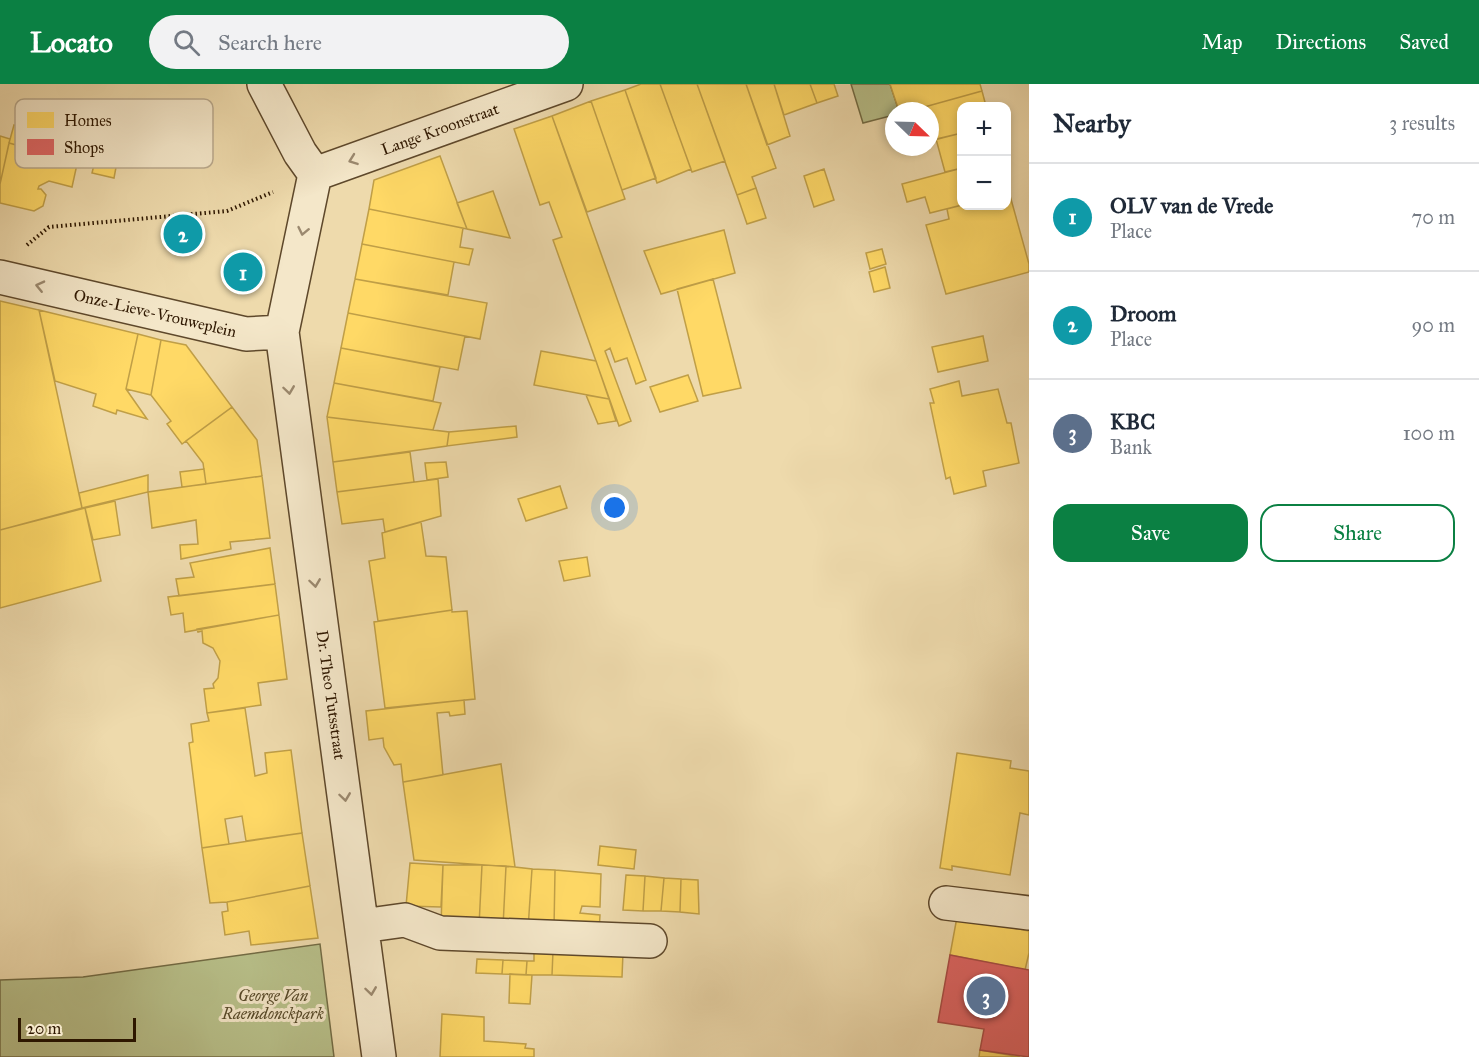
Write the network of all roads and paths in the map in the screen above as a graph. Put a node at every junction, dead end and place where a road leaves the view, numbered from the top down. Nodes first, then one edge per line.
1 (264, 84) edge
2 (566, 84) edge
3 (315, 174) junction
4 (24, 247) dead end
5 (0, 277) edge
6 (282, 332) junction
7 (946, 903) dead end
8 (1029, 913) edge
9 (362, 926) junction
10 (650, 941) dead end
11 (379, 1057) edge

1 - 3 street
2 -> 3 street, Lange Kroonstraat
3 - 4 path
3 -> 6 street
6 -> 5 street, Onze-Lieve-Vrouweplein
6 -> 9 street, Dr. Theo Tutsstraat
7 - 8 street
9 - 10 street
9 -> 11 street, Dr. Theo Tutsstraat

